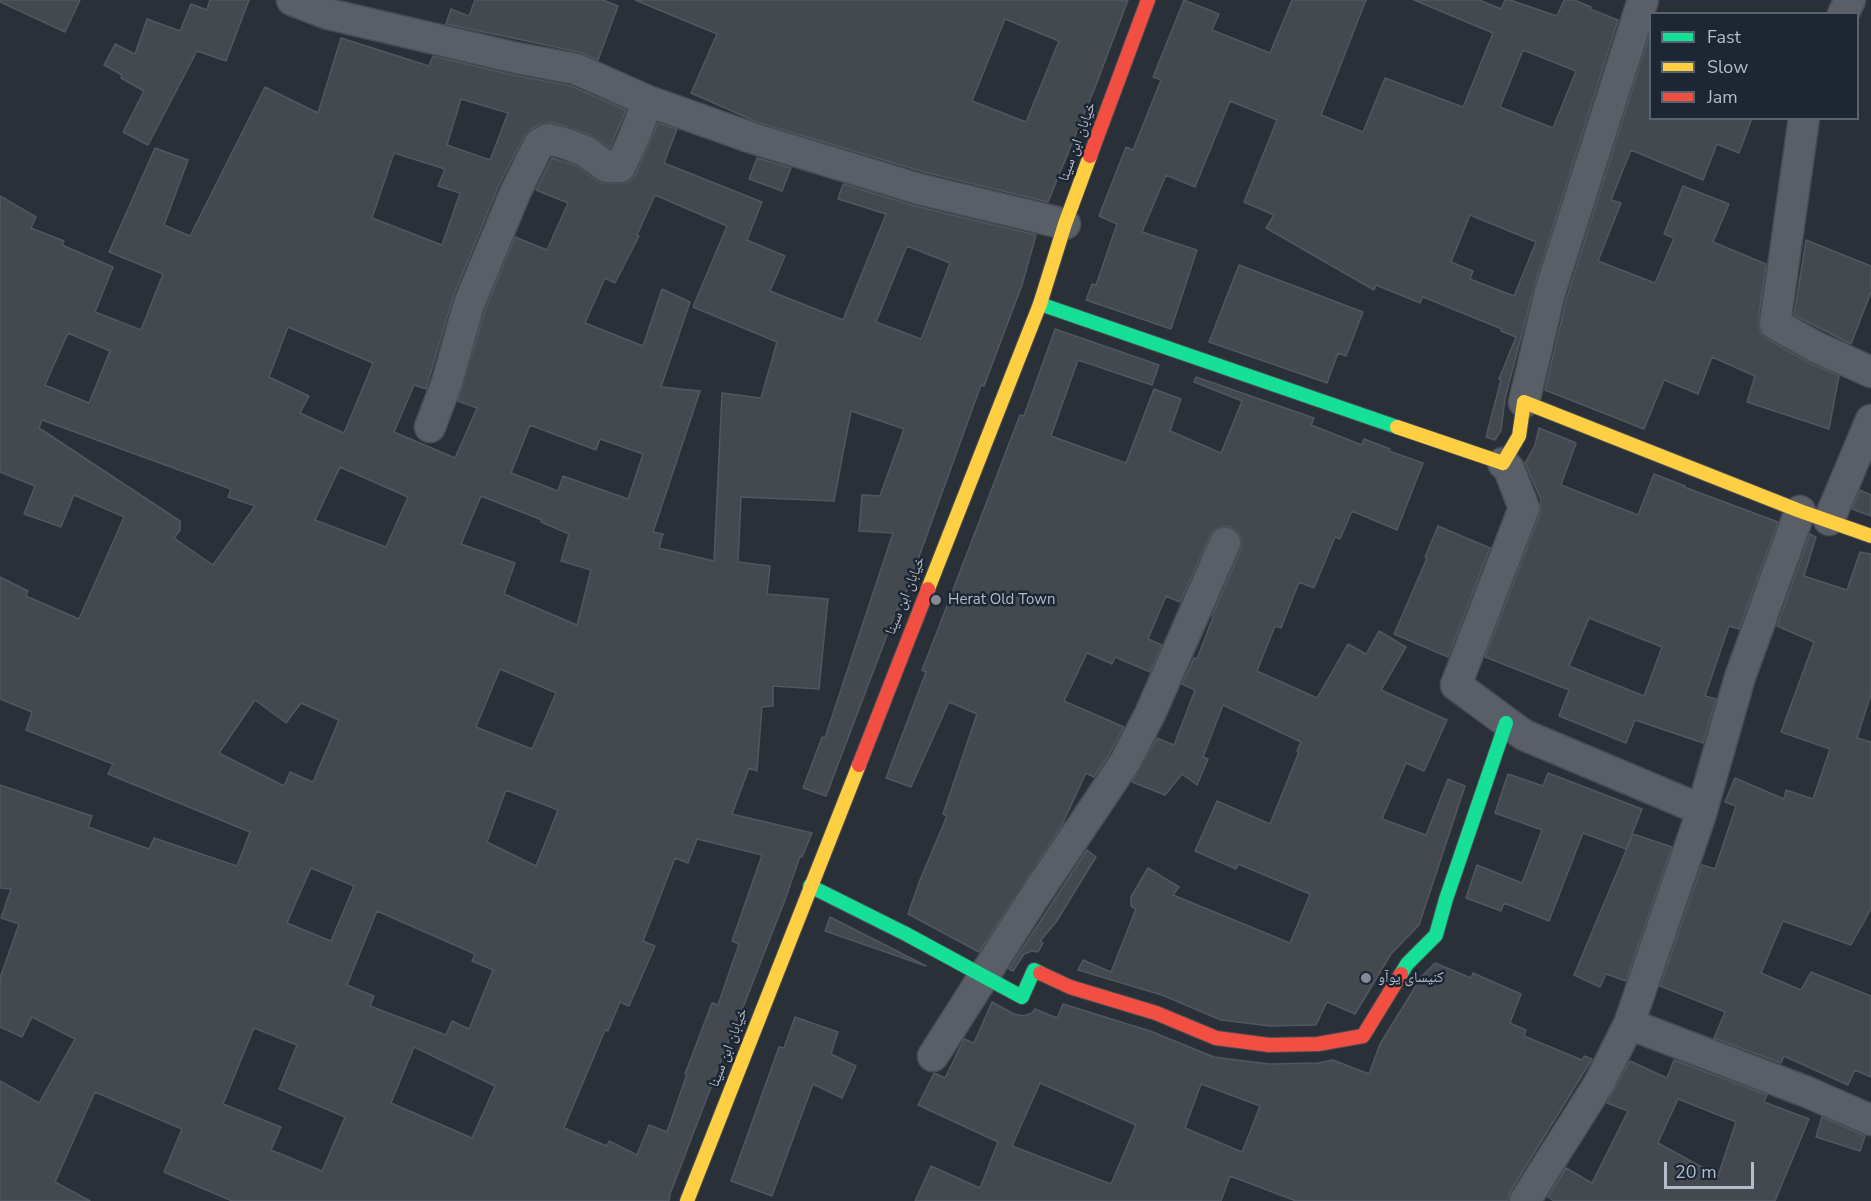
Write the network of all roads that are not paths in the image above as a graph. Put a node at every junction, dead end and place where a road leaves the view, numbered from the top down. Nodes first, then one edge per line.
1 (292, 0) edge
2 (1148, 0) edge
3 (1643, 0) edge
4 (648, 101) junction
5 (1804, 120) edge
6 (1065, 224) junction
7 (1040, 304) junction
8 (1871, 372) edge
9 (1524, 402) junction
10 (1871, 420) edge
11 (430, 427) dead end
12 (1503, 463) junction
13 (1800, 511) junction
14 (1829, 520) junction
15 (1871, 536) edge
16 (1225, 543) dead end
17 (1506, 723) junction
18 (1702, 810) junction
19 (810, 886) junction
20 (983, 975) junction
21 (1629, 1024) junction
22 (933, 1056) dead end
23 (1871, 1120) edge
24 (687, 1201) edge
25 (1525, 1201) edge

1 - 4 street
2 - 6 street, خیابان ابن سینا
3 - 9 street
4 - 6 street
4 - 11 street
5 - 8 street
6 - 7 street, خیابان ابن سینا
7 - 12 street
7 - 19 street, خیابان ابن سینا
9 - 12 street
9 - 13 street
10 - 14 street
12 - 17 street
13 - 14 street
13 - 18 street
14 - 15 street
16 - 20 street
17 - 18 street
17 - 20 street
18 - 21 street
19 - 20 street
19 - 24 street, خیابان ابن سینا
20 - 22 street
21 - 23 street
21 - 25 street

